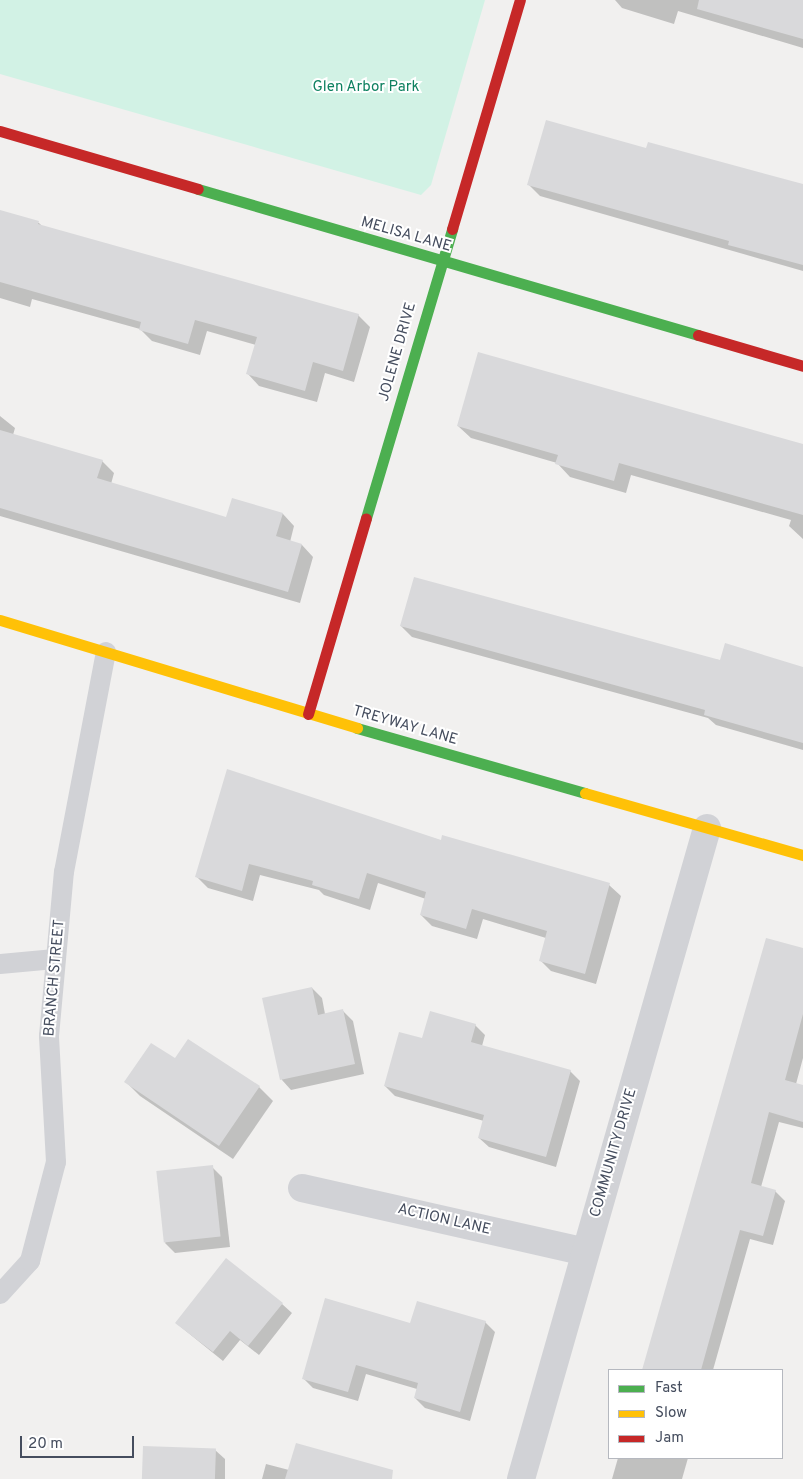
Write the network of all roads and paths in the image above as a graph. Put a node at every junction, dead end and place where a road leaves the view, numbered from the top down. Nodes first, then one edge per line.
1 (520, 0) edge
2 (0, 131) edge
3 (440, 261) junction
4 (803, 366) edge
5 (0, 620) edge
6 (106, 652) junction
7 (308, 714) junction
8 (707, 828) junction
9 (803, 855) edge
10 (56, 959) junction
11 (0, 964) edge
12 (302, 1188) dead end
13 (585, 1252) junction
14 (0, 1294) edge
15 (521, 1479) edge

1 - 3 street, JOLENE DRIVE
2 - 3 street, MELISA LANE
3 - 4 street, MELISA LANE
3 - 7 street, JOLENE DRIVE
5 - 6 street, TREYWAY LANE
6 - 7 street, TREYWAY LANE
6 - 10 lane, BRANCH STREET
7 - 8 street, TREYWAY LANE
8 - 9 street, TREYWAY LANE
8 - 13 street, COMMUNITY DRIVE
10 - 11 lane
10 - 14 lane, BRANCH STREET
12 - 13 street, ACTION LANE
13 - 15 street, COMMUNITY DRIVE

